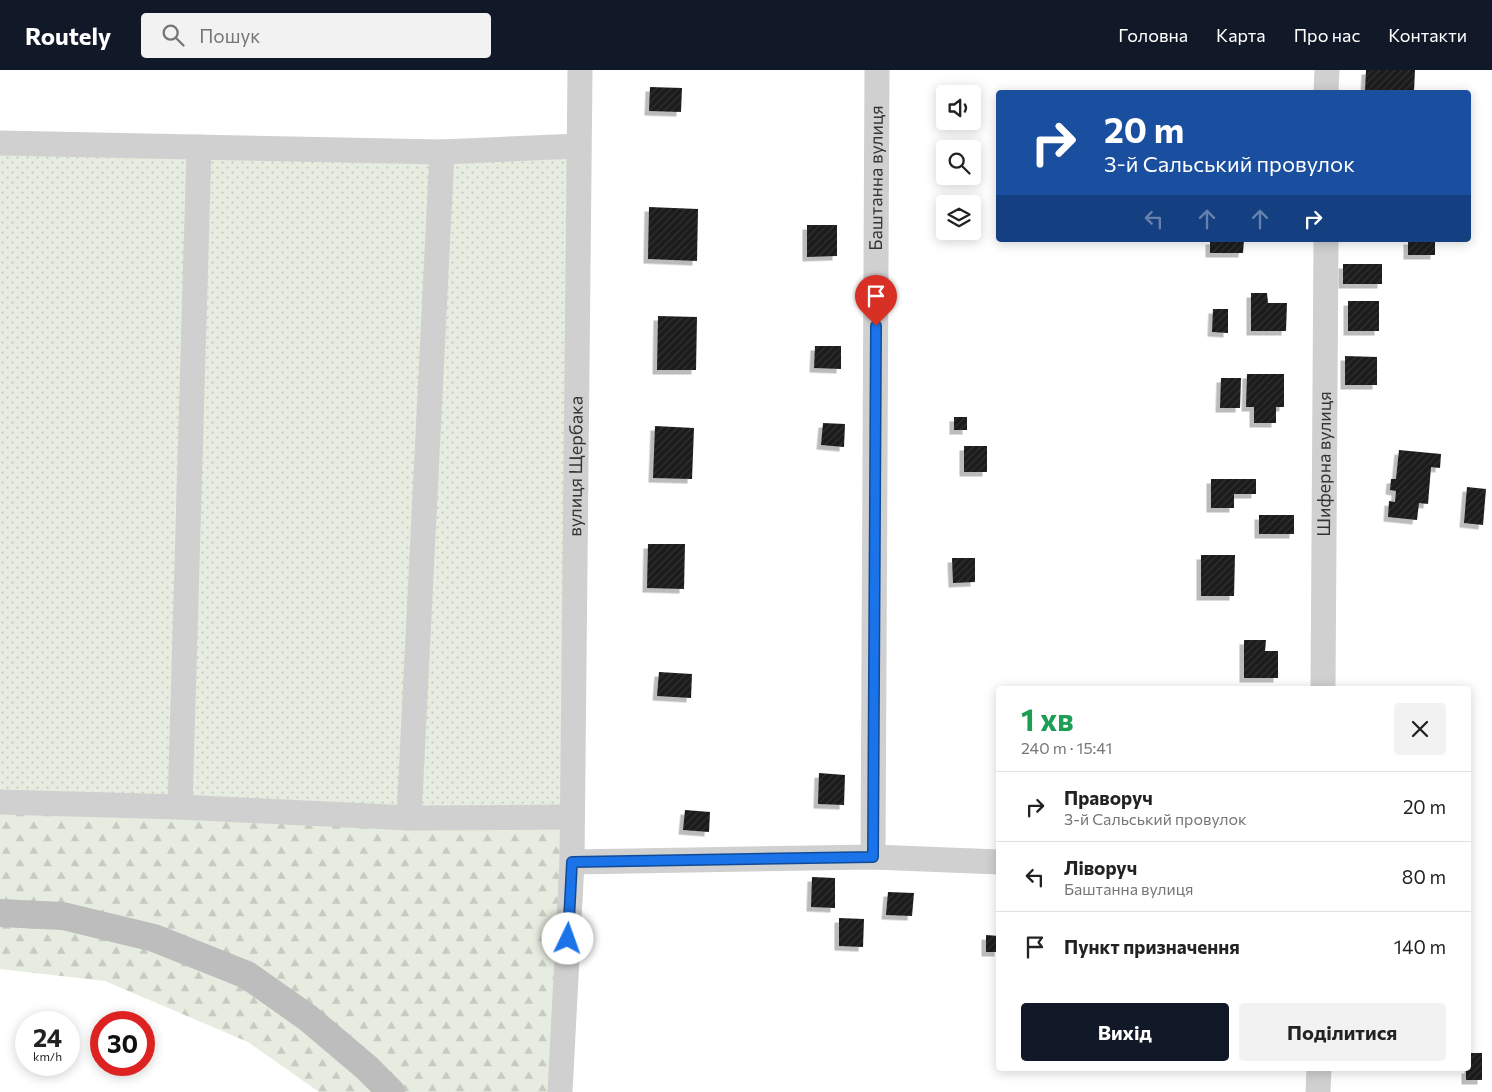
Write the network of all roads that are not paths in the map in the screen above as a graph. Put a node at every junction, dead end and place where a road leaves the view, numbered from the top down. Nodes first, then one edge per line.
1 (580, 70) edge
2 (877, 70) edge
3 (1327, 70) edge
4 (1326, 90) edge
5 (0, 142) edge
6 (578, 146) junction
7 (199, 147) junction
8 (442, 152) junction
9 (1326, 242) edge
10 (1323, 686) edge
11 (0, 802) edge
12 (180, 807) junction
13 (572, 817) junction
14 (408, 818) junction
15 (873, 857) junction
16 (572, 862) junction
17 (996, 862) edge
18 (0, 912) edge
19 (1319, 1071) edge
20 (391, 1092) edge
21 (560, 1092) edge
22 (1318, 1092) edge

1 - 6 street, вулиця Щербака
2 - 15 street, Баштанна вулиця
3 - 4 street
5 - 7 street
6 - 8 street
6 - 13 street, вулиця Щербака
7 - 8 street
7 - 12 street
8 - 14 street
9 - 10 street, Шиферна вулиця
11 - 12 street
12 - 14 street
13 - 14 street
13 - 16 street, вулиця Щербака
15 - 16 street
15 - 17 street
16 - 21 street, вулиця Щербака
18 - 20 street
19 - 22 street

